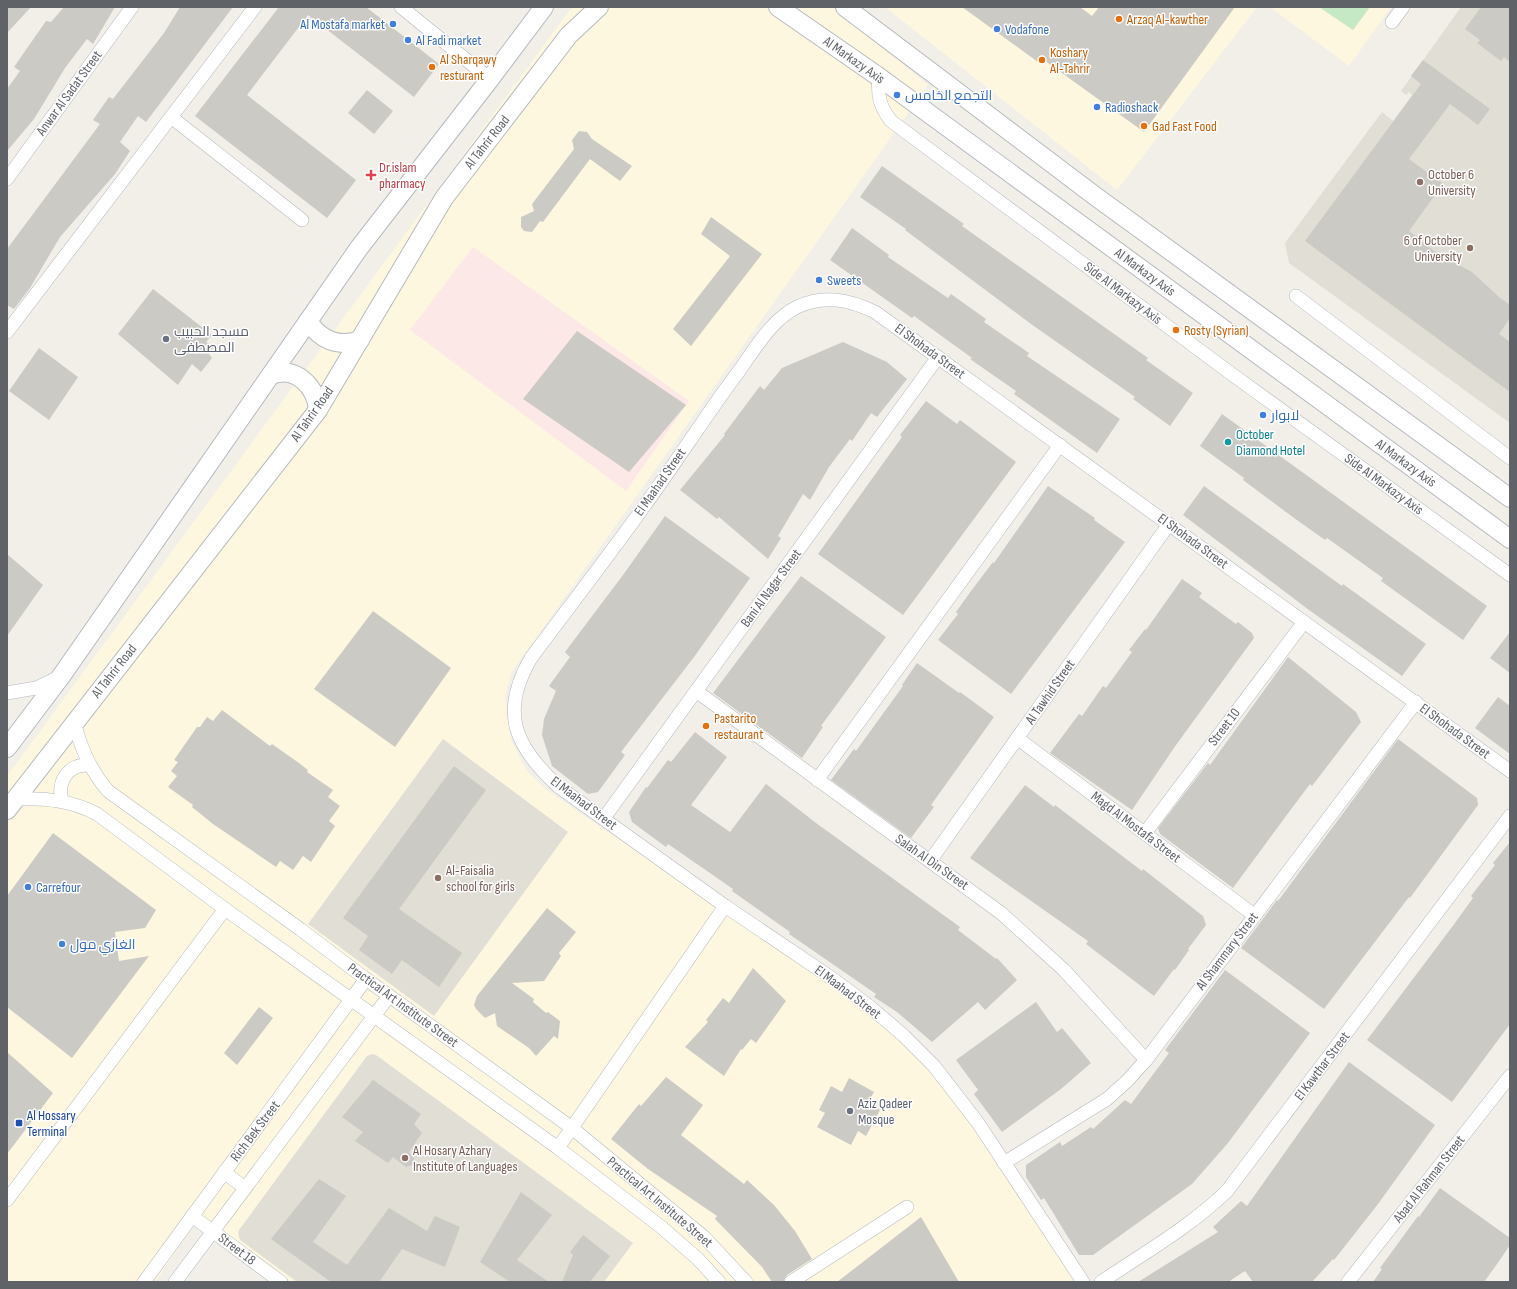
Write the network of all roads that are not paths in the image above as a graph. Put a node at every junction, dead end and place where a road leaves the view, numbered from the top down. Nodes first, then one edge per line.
1 (132, 7) edge
2 (255, 7) edge
3 (401, 7) edge
4 (544, 7) edge
5 (599, 7) edge
6 (778, 7) edge
7 (845, 7) edge
8 (1403, 7) edge
9 (1392, 22) dead end
10 (879, 77) junction
11 (490, 79) junction
12 (171, 117) junction
13 (7, 179) edge
14 (302, 220) dead end
15 (1296, 296) dead end
16 (875, 312) joint
17 (308, 321) junction
18 (7, 332) edge
19 (360, 340) junction
20 (938, 357) junction
21 (271, 375) junction
22 (318, 410) junction
23 (1060, 445) junction
24 (1510, 458) edge
25 (1510, 498) edge
26 (1169, 524) junction
27 (1510, 539) edge
28 (1510, 575) edge
29 (1304, 622) junction
30 (62, 675) junction
31 (696, 690) junction
32 (7, 693) edge
33 (1416, 702) junction
34 (74, 722) junction
35 (1017, 738) junction
36 (7, 748) edge
37 (89, 765) junction
38 (1510, 771) edge
39 (817, 780) junction
40 (62, 801) junction
41 (11, 805) edge
42 (1510, 816) edge
43 (604, 818) junction
44 (1145, 833) junction
45 (930, 860) junction
46 (725, 906) junction
47 (225, 909) junction
48 (1254, 916) junction
49 (366, 979) junction
50 (389, 996) junction
51 (353, 999) junction
52 (375, 1016) junction
53 (1146, 1060) junction
54 (1510, 1076) edge
55 (572, 1128) junction
56 (558, 1148) junction
57 (1004, 1163) junction
58 (224, 1172) junction
59 (245, 1188) junction
60 (7, 1200) edge
61 (907, 1207) dead end
62 (192, 1216) junction
63 (212, 1231) junction
64 (144, 1282) edge
65 (175, 1282) edge
66 (281, 1282) edge
67 (718, 1282) edge
68 (746, 1282) edge
69 (791, 1282) edge
70 (1083, 1282) edge
71 (1100, 1282) edge
72 (1348, 1282) edge

1 - 13 street, Anwar Al Sadat Street
2 - 12 street
3 - 11 street
4 - 11 street
5 - 19 street, Al Tahrir Road
6 - 10 street, Al Markazy Axis
7 - 25 street
8 - 9 street
10 - 27 street, Al Markazy Axis
10 - 28 street, Side Al Markazy Axis
11 - 17 street
12 - 14 street
12 - 18 street
15 - 24 street
16 - 20 street, El Shohada Street
16 - 43 street, El Maahad Street
17 - 19 street
17 - 21 street
19 - 22 street, Al Tahrir Road
20 - 23 street, El Shohada Street
20 - 31 street, Bani Al Nagar Street
21 - 22 street
21 - 30 street
22 - 34 street, Al Tahrir Road
23 - 26 street, El Shohada Street
23 - 39 street
26 - 29 street, El Shohada Street
26 - 35 street, Al Tawhid Street
29 - 33 street, El Shohada Street
29 - 44 street, Street 10
30 - 32 street
30 - 36 street
31 - 39 street, Salah Al Din Street
31 - 43 street, Bani Al Nagar Street
33 - 38 street, El Shohada Street
33 - 48 street, Al Shammary Street
34 - 37 street, Practical Art Institute Street
34 - 41 street, Al Tahrir Road
35 - 44 street, Magd Al Mostafa Street
35 - 45 street, Al Tawhid Street
37 - 40 street
37 - 49 street, Practical Art Institute Street
39 - 45 street, Salah Al Din Street
40 - 41 street, Practical Art Institute Street
40 - 47 street, Practical Art Institute Street
42 - 71 street, El Kawthar Street
43 - 46 street, El Maahad Street
44 - 48 street, Magd Al Mostafa Street
45 - 53 street, Salah Al Din Street
46 - 55 street
46 - 57 street, El Maahad Street
47 - 51 street, Practical Art Institute Street
47 - 60 street
48 - 53 street, Al Shammary Street
49 - 50 street, Practical Art Institute Street
49 - 51 street, Rich Bek Street
50 - 52 street, Rich Bek Street
50 - 55 street, Practical Art Institute Street
51 - 52 street, Practical Art Institute Street
51 - 58 street, Rich Bek Street
52 - 56 street, Practical Art Institute Street
52 - 59 street, Rich Bek Street
53 - 57 street, Al Shammary Street
54 - 72 street, Abad Al Rahman Street
55 - 56 street
55 - 68 street, Practical Art Institute Street
56 - 67 street, Practical Art Institute Street
57 - 70 street, El Maahad Street
58 - 59 street
58 - 62 street, Rich Bek Street
59 - 63 street, Rich Bek Street
61 - 69 street
62 - 63 street, Street 18
62 - 64 street, Rich Bek Street
63 - 65 street, Rich Bek Street
63 - 66 street, Street 18

